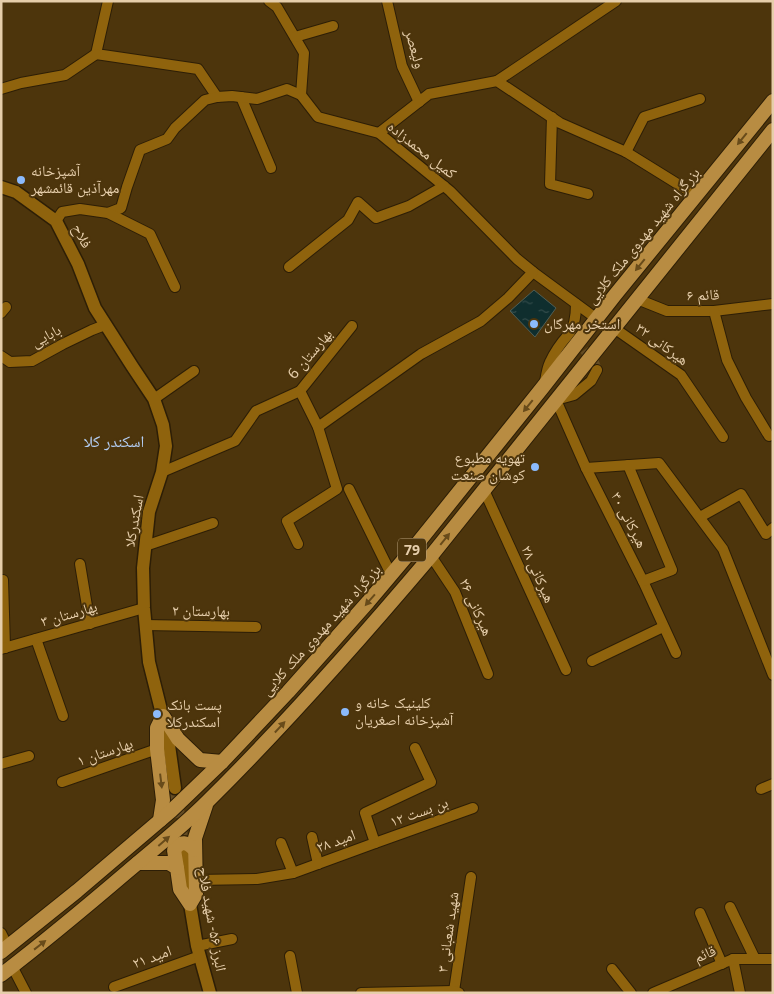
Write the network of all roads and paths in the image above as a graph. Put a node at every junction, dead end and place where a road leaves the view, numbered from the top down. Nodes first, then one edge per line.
1 (108, 1) edge
2 (269, 1) edge
3 (388, 1) edge
4 (616, 1) edge
5 (333, 26) dead end
6 (295, 37) junction
7 (96, 54) junction
8 (497, 81) junction
9 (1, 89) edge
10 (301, 95) junction
11 (217, 97) junction
12 (241, 97) junction
13 (700, 99) dead end
14 (773, 101) edge
15 (419, 102) junction
16 (552, 117) junction
17 (773, 130) edge
18 (379, 133) junction
19 (626, 152) junction
20 (272, 168) dead end
21 (444, 186) junction
22 (1, 187) edge
23 (588, 194) dead end
24 (697, 196) junction
25 (108, 213) junction
26 (56, 221) junction
27 (289, 266) dead end
28 (533, 272) junction
29 (175, 287) dead end
30 (637, 300) junction
31 (576, 304) junction
32 (773, 304) edge
33 (714, 311) junction
34 (596, 319) junction
35 (105, 325) junction
36 (352, 326) dead end
37 (614, 328) junction
38 (1, 356) edge
39 (597, 370) dead end
40 (194, 371) dead end
41 (543, 388) junction
42 (300, 391) junction
43 (154, 399) junction
44 (556, 400) junction
45 (318, 426) junction
46 (769, 436) dead end
47 (723, 437) dead end
48 (628, 465) junction
49 (586, 468) junction
50 (162, 472) junction
51 (349, 490) dead end
52 (484, 490) junction
53 (700, 517) junction
54 (213, 523) dead end
55 (773, 528) edge
56 (298, 544) dead end
57 (145, 546) junction
58 (431, 556) junction
59 (80, 564) dead end
60 (392, 574) junction
61 (3, 580) dead end
62 (643, 581) junction
63 (144, 608) junction
64 (90, 624) junction
65 (145, 625) junction
66 (663, 627) junction
67 (256, 628) dead end
68 (36, 639) junction
69 (3, 648) edge
70 (676, 654) dead end
71 (592, 661) dead end
72 (566, 670) dead end
73 (488, 674) dead end
74 (773, 675) edge
75 (63, 716) dead end
76 (163, 716) junction
77 (415, 748) dead end
78 (157, 749) junction
79 (29, 756) dead end
80 (222, 762) junction
81 (1, 764) edge
82 (62, 782) dead end
83 (773, 784) edge
84 (175, 788) tunnel mouth
85 (761, 789) dead end
86 (207, 802) junction
87 (473, 808) dead end
88 (160, 820) junction
89 (312, 837) dead end
90 (375, 843) junction
91 (281, 844) dead end
92 (189, 850) junction
93 (138, 863) junction
94 (318, 864) junction
95 (177, 868) junction
96 (292, 873) junction
97 (471, 877) dead end
98 (196, 880) junction
99 (190, 904) junction
100 (730, 907) dead end
101 (700, 913) dead end
102 (1, 933) edge
103 (232, 939) dead end
104 (5, 949) edge
105 (198, 951) junction
106 (290, 956) dead end
107 (733, 959) junction
108 (754, 959) junction
109 (773, 960) edge
110 (722, 964) junction
111 (612, 969) dead end
112 (7, 971) edge
113 (114, 987) dead end
114 (679, 988) edge
115 (389, 992) edge
116 (457, 992) edge
117 (26, 993) edge
118 (210, 993) edge
119 (297, 993) edge
120 (360, 993) edge
121 (631, 993) edge
122 (653, 993) edge
123 (740, 993) edge

1 - 7 street
2 - 6 street
3 - 15 street, ولیعصر
4 - 8 street
5 - 6 street
6 - 10 street
7 - 9 street
7 - 11 street
8 - 15 street
8 - 16 street
10 - 12 street
10 - 18 street, کمیل محمدزاده
11 - 12 street
11 - 25 street
12 - 20 street
13 - 19 street
14 -> 24 highway, بزرگراه شهید مهدوی ملک کلایی / 79
15 - 18 street
16 - 19 street
16 - 23 street
17 - 30 highway, 79
18 - 21 street, کمیل محمدزاده
19 - 24 street
21 - 27 street
21 - 28 street, کمیل محمدزاده
22 - 26 street, فلاح
24 -> 34 highway, بزرگراه شهید مهدوی ملک کلایی / 79
25 - 26 street
25 - 29 street
26 - 35 street, فلاح
28 - 31 street, کمیل محمدزاده
28 - 45 street
30 - 33 street, قائم ۶
30 - 37 highway, 79
31 - 34 street, کمیل محمدزاده
31 - 41 street
32 - 33 street, قائم ۶
33 - 46 street
34 - 41 highway, بزرگراه شهید مهدوی ملک کلایی / 79
35 - 38 street, بابایی
35 - 43 street, اسکندرکلا
36 - 42 street, بهارستان 6
37 - 44 highway, 79
37 - 47 street, هیرکانی ۳۲
39 - 44 street
40 - 43 street
41 -> 60 highway, بزرگراه شهید مهدوی ملک کلایی / 79
42 - 45 street
42 - 50 street, بهارستان 6
43 - 50 street, اسکندرکلا
44 - 49 street, هیرکانی ۳۰
44 - 52 highway, 79
45 - 56 street
48 - 49 street
48 - 53 street
48 - 62 street
49 - 62 street, هیرکانی ۳۰
50 - 57 street, اسکندرکلا
51 - 60 street
58 -> 52 highway, 79
52 - 72 street, هیرکانی ۲۸
53 - 55 street
53 - 74 street
54 - 57 street
57 - 63 street, اسکندرکلا
58 - 73 street, هیرکانی ۲۶
86 -> 58 highway, 79
59 - 64 street
60 -> 80 highway, بزرگراه شهید مهدوی ملک کلایی / 79
61 - 69 street
62 - 66 street, هیرکانی ۳۰
63 - 64 street, بهارستان ۳
63 - 65 street, اسکندرکلا
64 - 68 street, بهارستان ۳
65 - 67 street, بهارستان ۲
65 - 76 street, اسکندرکلا
66 - 70 street, هیرکانی ۳۰
66 - 71 street
68 - 69 street, بهارستان ۳
68 - 75 street
76 - 78 highway
76 - 80 highway
76 - 84 street, اسکندرکلا
77 - 90 street, امید ۲۸
78 - 82 street, بهارستان ۱
78 -> 88 highway
79 - 81 street
80 - 88 highway, بزرگراه شهید مهدوی ملک کلایی / 79
83 - 85 street
86 - 92 highway
93 -> 86 highway, 79
87 - 90 street, بن بست ۱۲
88 - 104 highway, بزرگراه شهید مهدوی ملک کلایی / 79
89 - 94 street
90 - 94 street, امید ۲۸
91 - 96 street
92 - 95 highway
92 - 98 highway
92 - 99 street, البرز ۵۶- شهید فلاح
93 - 95 highway
112 -> 93 highway, 79
94 - 96 street, امید ۲۸
95 - 99 highway
96 - 98 street, امید ۲۸
97 - 116 street, شهید شعبانی ۳
98 - 99 highway
99 - 105 street, البرز ۵۶- شهید فلاح
100 - 108 street
101 - 110 street
102 - 104 street
103 - 105 street, امید ۲۱
105 - 113 street, امید ۲۱
105 - 118 street, البرز ۵۶- شهید فلاح
106 - 119 street
107 - 108 street, قائم
107 - 110 street, قائم
107 - 123 street
108 - 109 street, قائم
110 - 114 street, قائم
111 - 121 street
112 - 117 street
114 - 122 street, قائم
115 - 116 street
115 - 120 street

